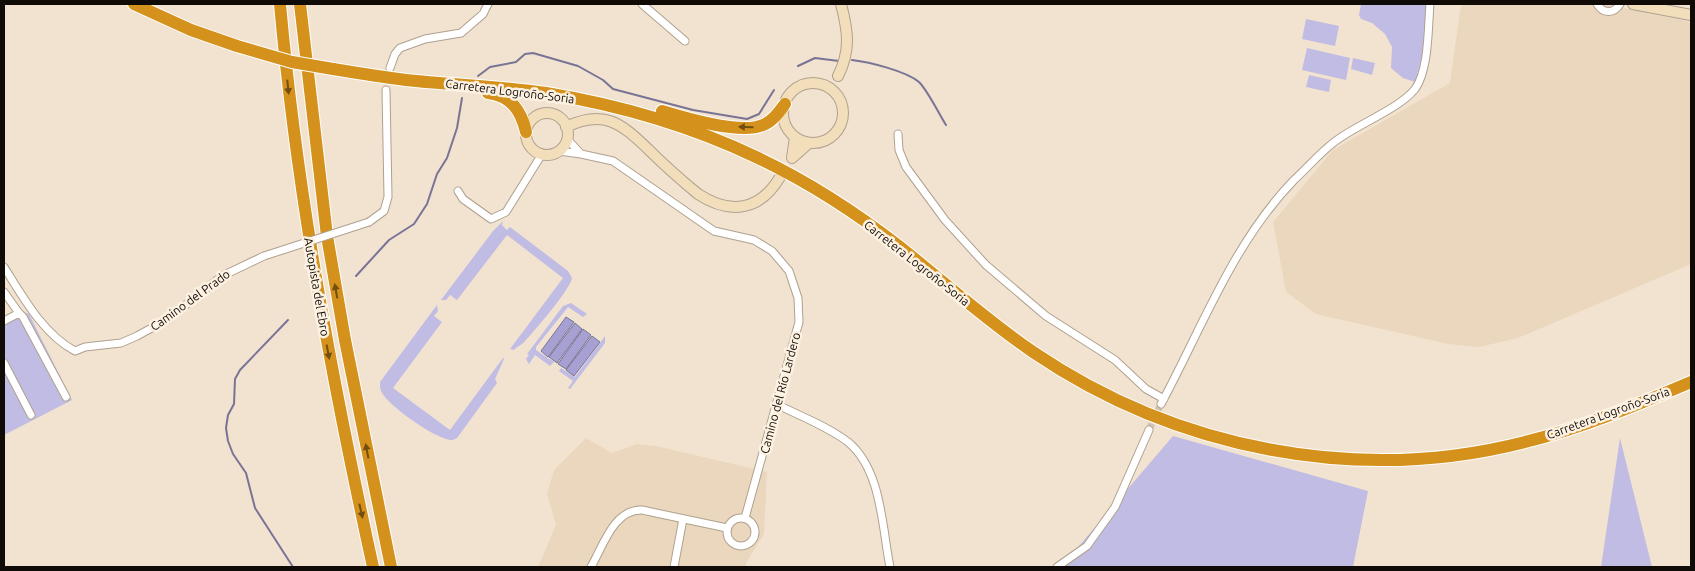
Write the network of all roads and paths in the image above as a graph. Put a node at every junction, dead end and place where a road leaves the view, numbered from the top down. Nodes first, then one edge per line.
1 (134, 4) edge
2 (280, 4) edge
3 (300, 4) edge
4 (308, 4) edge
5 (488, 4) edge
6 (642, 4) edge
7 (841, 4) edge
8 (1430, 4) edge
9 (1597, 4) edge
10 (1620, 4) edge
11 (1632, 4) edge
12 (1691, 14) edge
13 (685, 41) dead end
14 (307, 56) junction
15 (390, 68) dead end
16 (838, 76) junction
17 (404, 79) junction
18 (826, 86) junction
19 (386, 90) dead end
20 (542, 92) junction
21 (837, 95) junction
22 (786, 104) junction
23 (566, 127) junction
24 (526, 132) junction
25 (898, 134) dead end
26 (795, 136) junction
27 (566, 139) junction
28 (809, 143) junction
29 (559, 151) junction
30 (542, 154) junction
31 (581, 154) junction
32 (780, 177) dead end
33 (458, 191) dead end
34 (4, 267) edge
35 (4, 292) edge
36 (19, 313) junction
37 (4, 320) edge
38 (4, 363) edge
39 (1691, 382) edge
40 (66, 397) dead end
41 (776, 404) junction
42 (31, 415) dead end
43 (1149, 430) tunnel mouth
44 (745, 518) junction
45 (683, 519) junction
46 (727, 528) junction
47 (373, 567) edge
48 (391, 567) edge
49 (591, 567) edge
50 (674, 567) edge
51 (890, 567) edge
52 (1057, 567) edge

1 - 17 highway, Carretera Logroño-Soria, bridge
2 -> 47 highway, Autopista del Ebro
3 - 14 highway, Autopista del Ebro
4 - 14 highway
5 - 15 street
6 - 13 street
7 - 16 street
8 - 25 street
9 - 10 street
11 - 12 street
48 -> 14 highway, Autopista del Ebro
16 - 18 street
16 - 21 street
17 - 20 highway, Carretera Logroño-Soria
17 - 24 highway
18 - 21 street
18 - 22 street
19 - 34 street, Camino del Prado, bridge
22 -> 20 highway
20 - 39 highway, Carretera Logroño-Soria
21 - 28 street
22 - 26 street
23 - 24 street
23 - 27 street
23 - 32 street
24 - 30 street
26 - 28 street
26 - 28 street
27 - 29 street
27 - 31 street
29 - 30 street
29 - 31 street, Camino del Río Lardero
30 - 33 street
31 - 41 street, Camino del Río Lardero
35 - 36 street
36 - 37 street
36 - 40 street
38 - 42 street
41 - 44 street, Camino del Río Lardero
41 - 51 street
43 - 52 street
44 - 46 street
44 - 46 street
45 - 46 street
45 - 49 street
45 - 50 street

